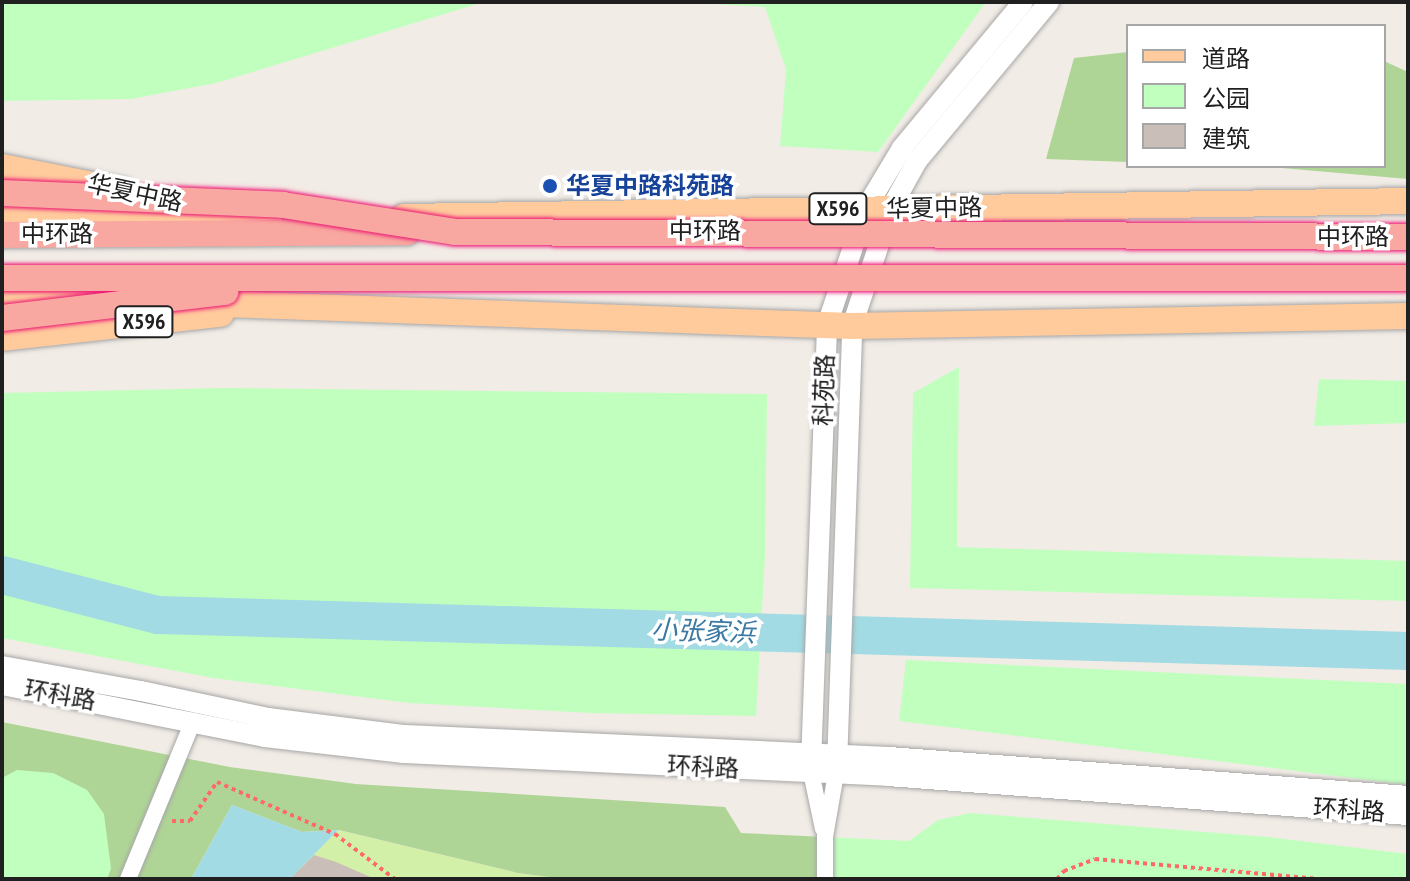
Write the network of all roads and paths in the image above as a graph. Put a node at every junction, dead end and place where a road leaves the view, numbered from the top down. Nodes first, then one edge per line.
1 (1023, 2) edge
2 (1049, 2) edge
3 (2, 167) edge
4 (2, 193) edge
5 (1408, 201) edge
6 (879, 208) junction
7 (2, 218) edge
8 (267, 221) junction
9 (455, 232) junction
10 (2, 235) edge
11 (1408, 237) edge
12 (350, 277) junction
13 (2, 278) edge
14 (1408, 278) edge
15 (2, 295) edge
16 (285, 307) junction
17 (1408, 316) edge
18 (2, 318) edge
19 (839, 325) junction
20 (2, 338) edge
21 (2, 666) edge
22 (2, 685) edge
23 (193, 721) junction
24 (811, 762) junction
25 (836, 764) junction
26 (1408, 796) edge
27 (1408, 815) edge
28 (155, 820) junction
29 (825, 837) junction
30 (128, 879) edge
31 (395, 879) edge
32 (825, 879) edge
33 (1057, 879) edge
34 (1321, 879) edge

1 - 6 street, 科苑路
2 - 6 street, 科苑路
3 - 8 main road, 华夏中路 / X596
4 - 9 highway, bridge
5 - 6 main road, 华夏中路 / X596
6 - 8 main road, 华夏中路 / X596
6 - 19 street, 科苑路
7 - 8 main road, 华夏中路 / X596
9 - 10 highway, 中环路, bridge
9 - 11 highway, 中环路, bridge
12 - 13 highway, 中环路, bridge
12 - 14 highway, 中环路, bridge
12 - 18 highway, bridge
15 - 16 main road, X596
16 - 19 main road, X596
16 - 20 main road, X596
17 - 19 main road, X596
19 - 24 street, 科苑路
19 - 25 street, 科苑路
21 - 24 street, 环科路
22 - 23 street, 环科路
23 - 24 street, 环科路
23 - 28 street
24 - 25 street, 环科路
24 - 29 street, 科苑路
25 - 26 street, 环科路
25 - 27 street, 环科路
25 - 29 street
28 - 30 street
28 - 31 path
29 - 32 street
33 - 34 path

